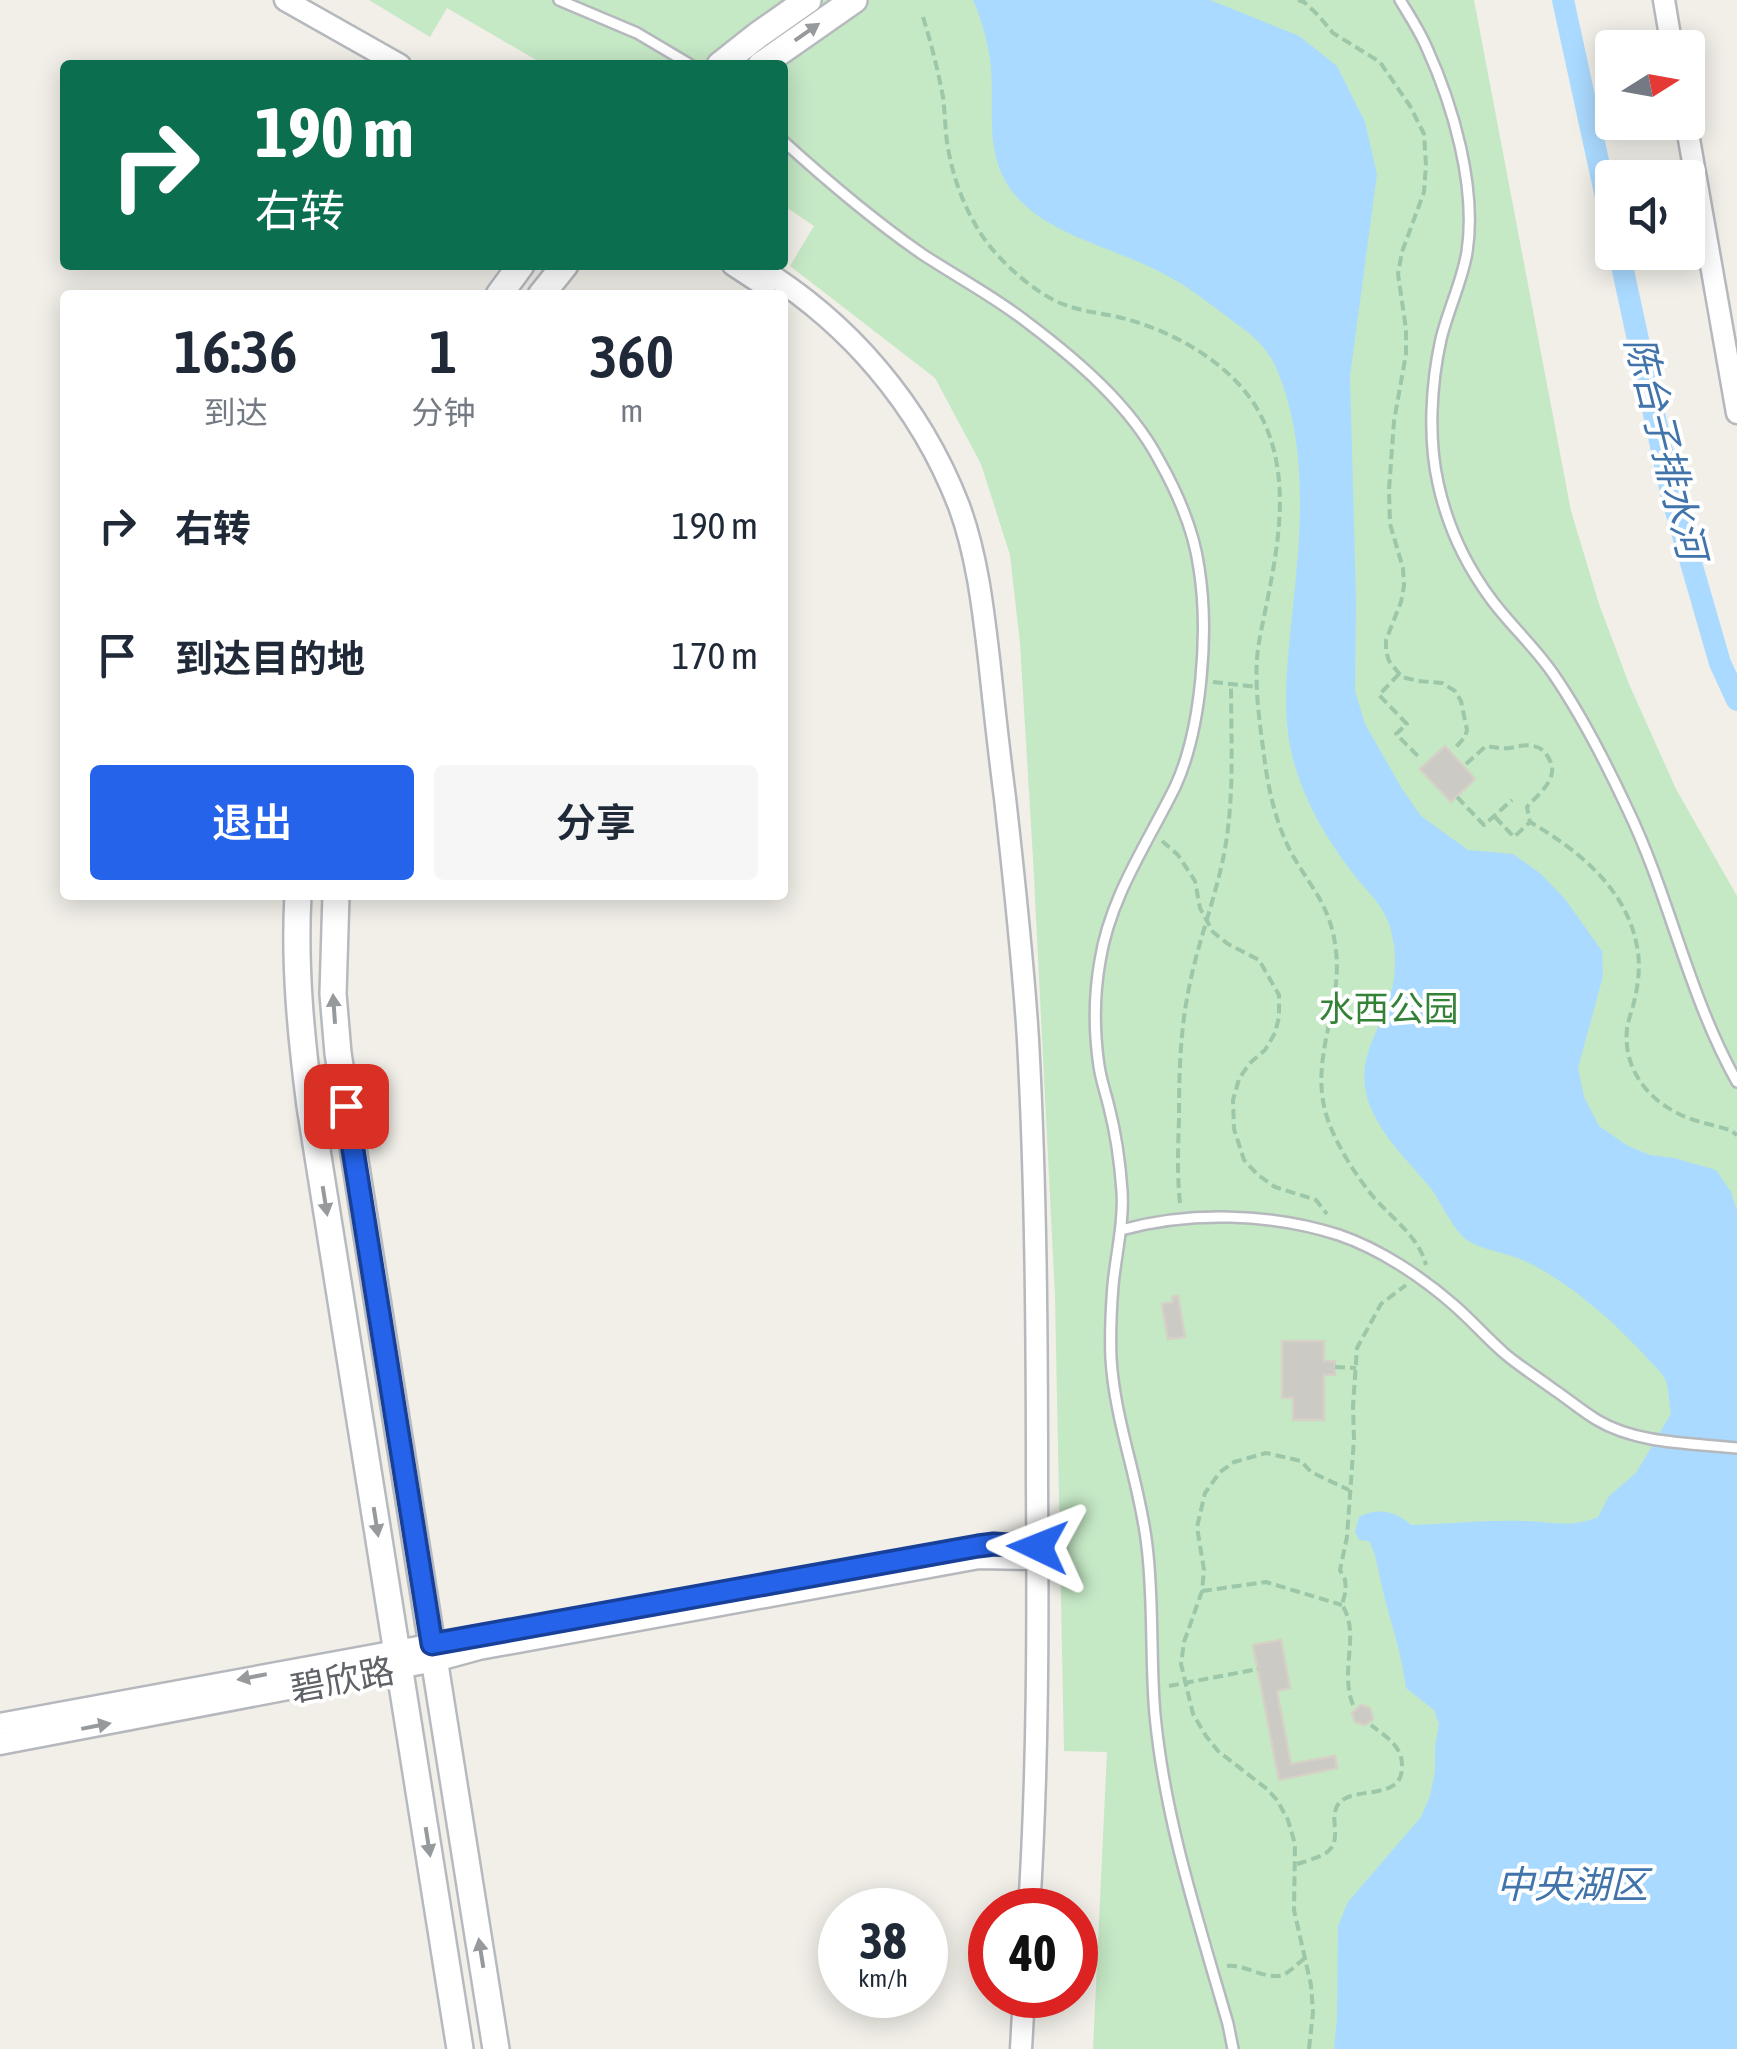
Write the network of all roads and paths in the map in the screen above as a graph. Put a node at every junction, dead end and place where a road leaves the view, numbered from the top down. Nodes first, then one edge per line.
1 (286, 0) edge
2 (309, 0) edge
3 (558, 0) edge
4 (808, 0) edge
5 (854, 0) edge
6 (1298, 0) edge
7 (1400, 0) edge
8 (1664, 0) edge
9 (1669, 30) edge
10 (391, 60) edge
11 (411, 60) edge
12 (682, 60) edge
13 (726, 60) edge
14 (768, 60) edge
15 (1689, 140) edge
16 (788, 145) edge
17 (518, 270) edge
18 (561, 270) edge
19 (741, 270) edge
20 (763, 270) edge
21 (503, 290) edge
22 (545, 290) edge
23 (772, 290) edge
24 (788, 302) edge
25 (1737, 412) edge
26 (1399, 674) junction
27 (1201, 680) junction
28 (1231, 684) junction
29 (1258, 687) dead end
30 (1454, 749) dead end
31 (1419, 756) dead end
32 (1466, 764) dead end
33 (1457, 797) dead end
34 (1512, 800) dead end
35 (1494, 816) junction
36 (1530, 822) junction
37 (1148, 838) junction
38 (298, 900) edge
39 (336, 900) edge
40 (1207, 921) junction
41 (1737, 1082) edge
42 (1737, 1136) edge
43 (1181, 1218) junction
44 (1121, 1230) junction
45 (1340, 1236) junction
46 (1418, 1276) junction
47 (1335, 1368) dead end
48 (1356, 1368) junction
49 (1737, 1448) edge
50 (1349, 1490) junction
51 (1032, 1552) junction
52 (1202, 1591) junction
53 (1342, 1605) junction
54 (434, 1653) junction
55 (397, 1659) junction
56 (1258, 1669) dead end
57 (1185, 1684) junction
58 (1155, 1689) junction
59 (1354, 1705) dead end
60 (0, 1724) edge
61 (1371, 1725) dead end
62 (0, 1744) edge
63 (1296, 1865) junction
64 (1019, 1888) edge
65 (1030, 1888) edge
66 (1305, 1958) junction
67 (1214, 1974) junction
68 (1012, 2018) edge
69 (1023, 2018) edge
70 (460, 2049) edge
71 (496, 2049) edge
72 (1010, 2049) edge
73 (1021, 2049) edge
74 (1232, 2049) edge
75 (1309, 2049) edge

1 - 10 street
2 - 11 street
3 - 12 lane
4 - 13 main road
14 -> 5 main road
6 - 26 path
7 - 41 lane
8 - 9 street
15 - 25 street
16 - 27 lane
17 - 21 main road
18 - 22 main road
19 - 23 street
20 - 51 street
24 - 51 street
26 - 30 path
26 - 31 path
27 - 28 path
27 - 37 lane
28 - 29 path
28 - 40 path
32 - 36 path
33 - 35 path
34 - 35 path
35 - 36 path
36 - 42 path
37 - 40 path
37 - 44 lane
38 -> 55 main road
54 -> 39 main road
40 - 43 path
40 - 45 path
43 - 44 lane
43 - 45 lane
44 - 58 lane
45 - 46 lane
46 - 48 path
46 - 49 lane
47 - 48 path
48 - 50 path
50 - 52 path
50 - 53 path
51 - 54 street, 碧欣路
51 - 64 street
51 - 65 street
52 - 53 path
52 - 57 path
53 - 59 path
54 - 55 street, 碧欣路
71 -> 54 main road
55 -> 60 street, 碧欣路
62 -> 55 street, 碧欣路
55 -> 70 main road
56 - 57 path
57 - 58 path
57 - 63 path
58 - 67 lane
61 - 63 path
63 - 66 path
66 - 67 path
66 - 75 path
67 - 74 lane
68 - 72 street
69 - 73 street

